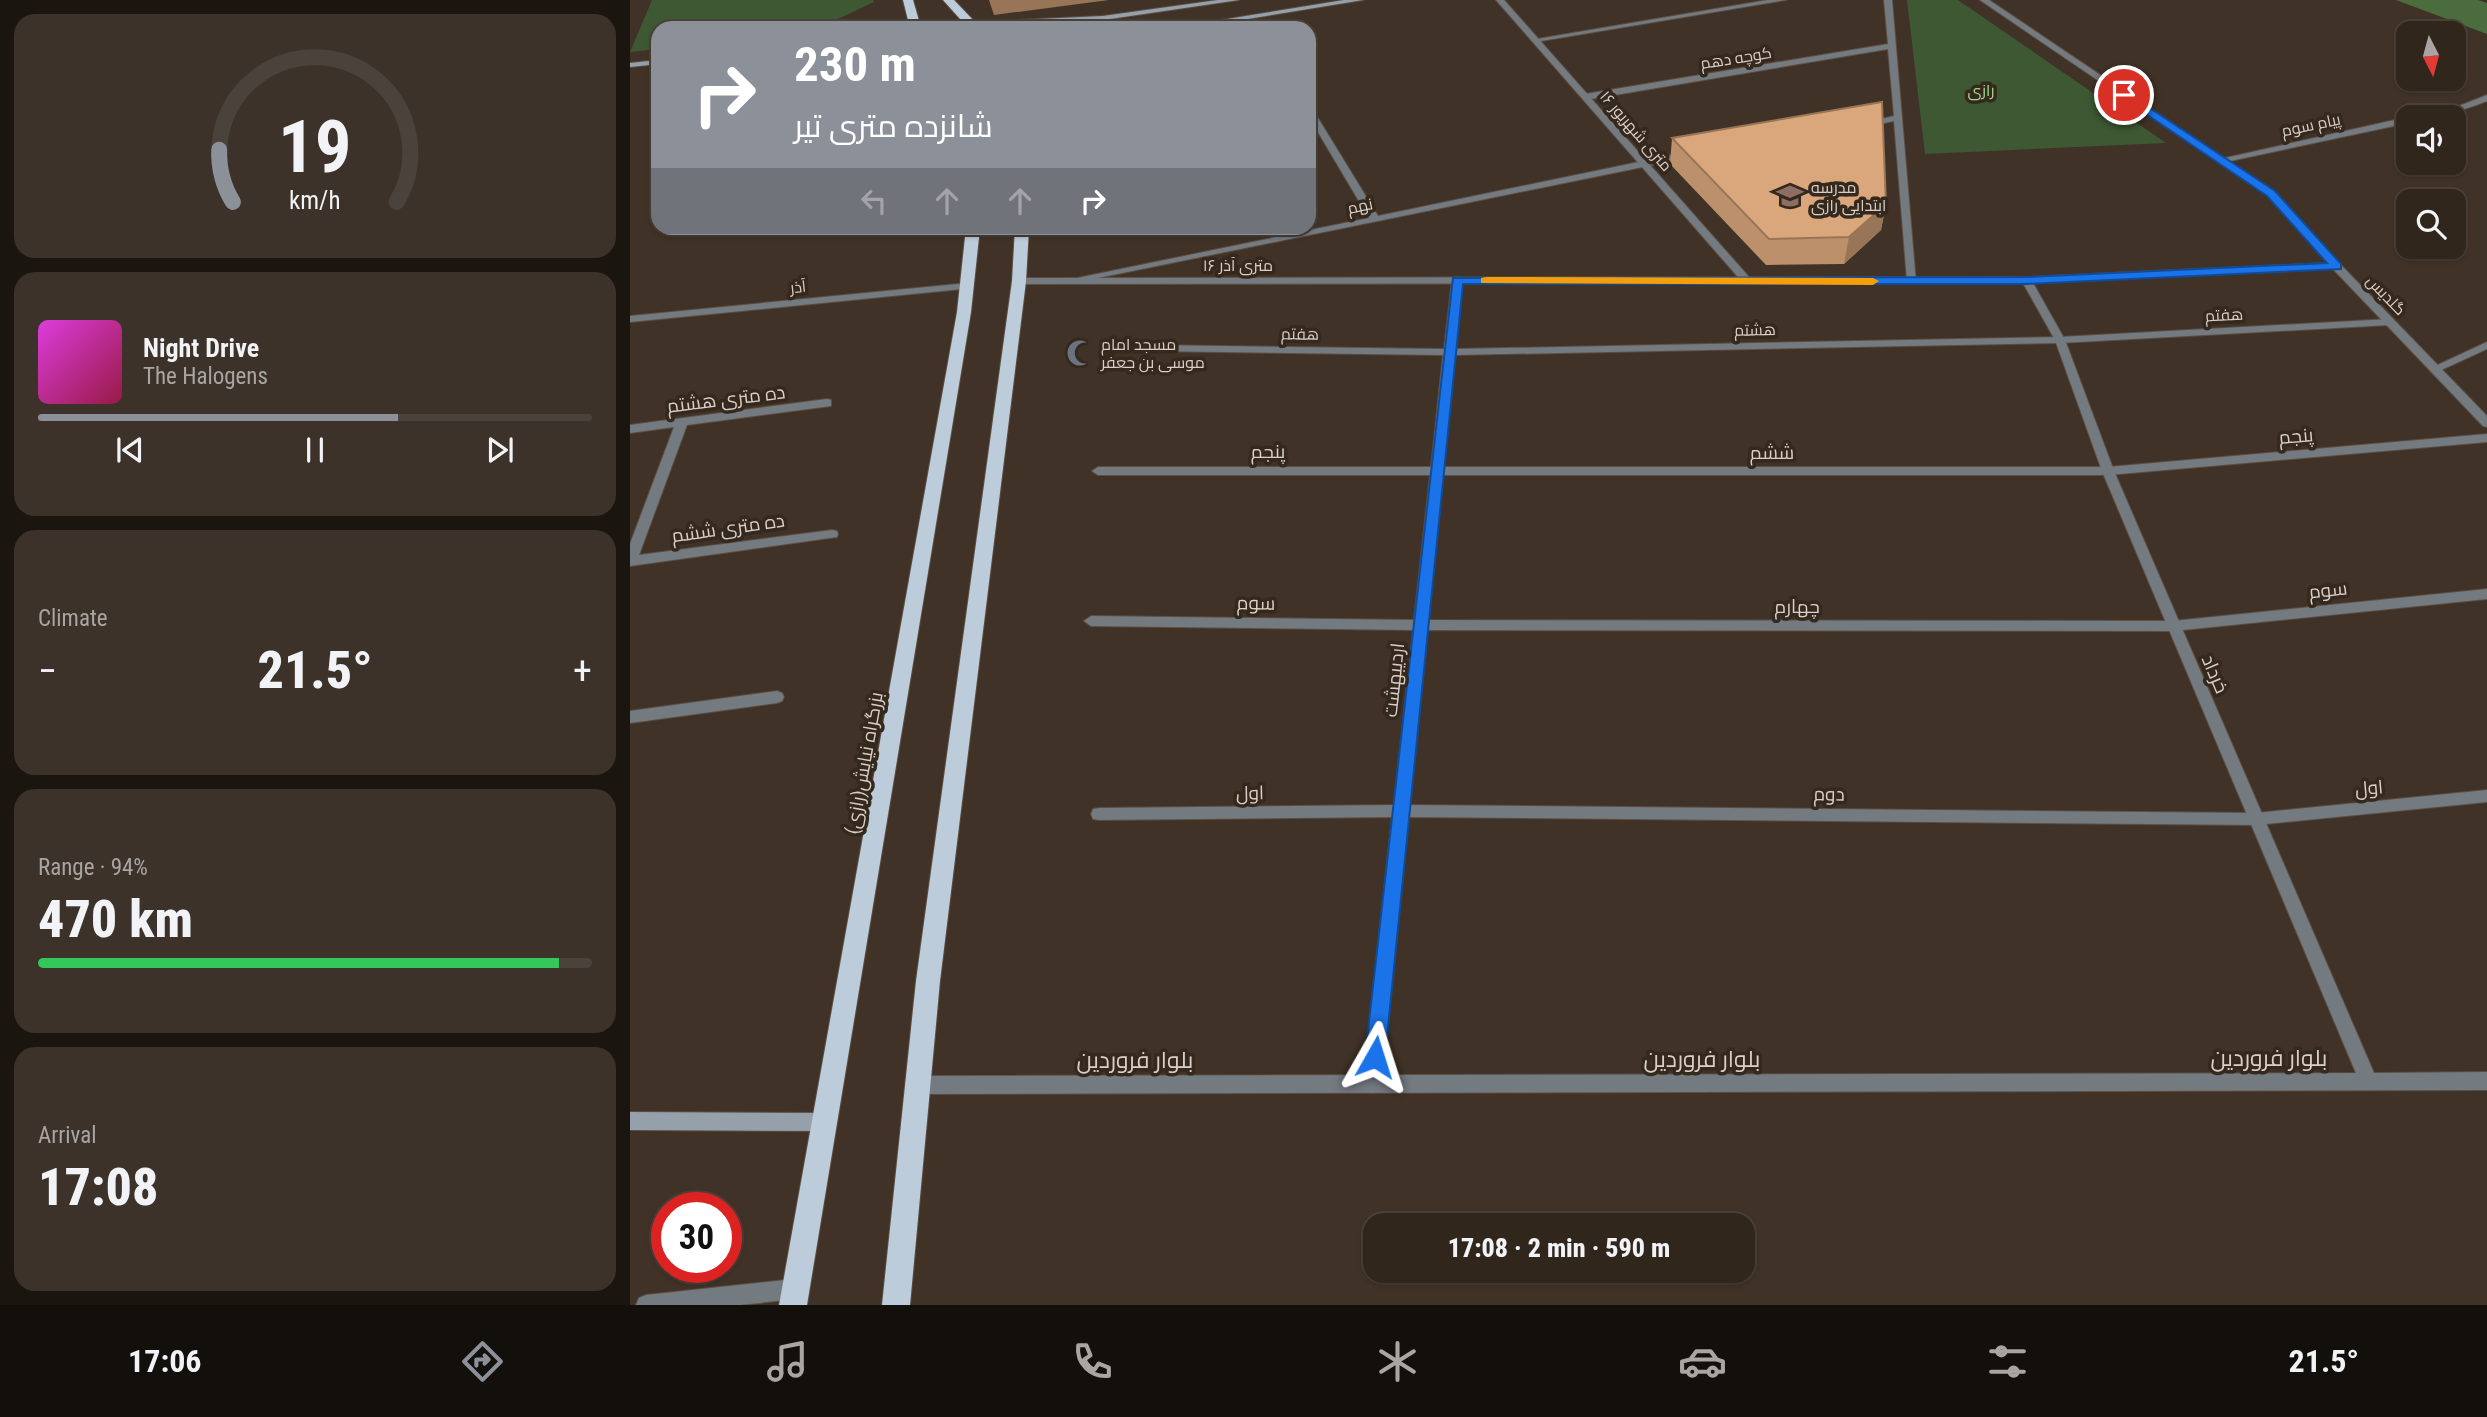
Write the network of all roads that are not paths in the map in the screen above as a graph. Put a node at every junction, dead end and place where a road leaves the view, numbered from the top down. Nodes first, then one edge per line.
1 (908, 0) edge
2 (948, 0) edge
3 (1236, 0) edge
4 (1359, 0) edge
5 (1500, 0) edge
6 (1782, 0) edge
7 (1888, 0) edge
8 (1984, 0) edge
9 (1102, 18) junction
10 (915, 21) edge
11 (970, 21) edge
12 (1024, 21) edge
13 (1094, 21) edge
14 (1222, 21) edge
15 (1535, 40) junction
16 (1892, 46) junction
17 (651, 63) edge
18 (630, 65) edge
19 (1585, 97) junction
20 (2487, 98) edge
21 (2466, 106) edge
22 (1898, 118) junction
23 (1316, 122) edge
24 (2396, 123) edge
25 (1858, 125) edge
26 (1697, 154) edge
27 (2221, 160) junction
28 (1643, 163) junction
29 (1375, 219) junction
30 (1316, 232) edge
31 (972, 235) edge
32 (1022, 235) edge
33 (1300, 235) edge
34 (2336, 266) junction
35 (1457, 280) junction
36 (2026, 280) junction
37 (1019, 281) junction
38 (1083, 281) junction
39 (1912, 281) junction
40 (1748, 282) junction
41 (968, 286) junction
42 (630, 319) edge
43 (2390, 322) junction
44 (2060, 340) junction
45 (2487, 345) edge
46 (1149, 348) dead end
47 (1449, 352) junction
48 (2435, 369) junction
49 (827, 403) dead end
50 (682, 422) junction
51 (2487, 423) edge
52 (630, 429) edge
53 (2487, 438) edge
54 (1098, 471) dead end
55 (1437, 471) junction
56 (2108, 471) junction
57 (831, 534) dead end
58 (630, 561) edge
59 (2487, 594) edge
60 (1091, 621) dead end
61 (1421, 625) junction
62 (2174, 626) junction
63 (777, 697) dead end
64 (630, 717) edge
65 (2487, 796) edge
66 (1401, 811) junction
67 (1099, 814) dead end
68 (2256, 818) junction
69 (2487, 1081) edge
70 (2368, 1083) junction
71 (1372, 1084) junction
72 (917, 1085) junction
73 (630, 1121) edge
74 (826, 1122) junction
75 (794, 1297) edge
76 (646, 1305) edge
77 (896, 1305) edge

1 - 10 highway
2 - 11 highway
3 - 9 main road
4 - 14 main road
5 - 15 street, ۱۶ متری شهریور
6 - 15 street
7 - 16 street
8 - 27 street, گلدیس
9 - 12 main road
9 - 13 main road
15 - 19 street, ۱۶ متری شهریور
16 - 19 street, کوچه دهم
16 - 22 street
17 - 18 main road
19 - 28 street, ۱۶ متری شهریور
20 - 21 street
22 - 25 street
22 - 39 street
23 - 29 street
24 - 27 street, پیام سوم
26 - 28 street, نهم
27 - 34 street, گلدیس
28 - 29 street, نهم
28 - 40 street, ۱۶ متری شهریور
29 - 30 street, نهم
31 - 41 highway, بزرگراه نیایش(رازی)
32 - 37 highway
33 - 38 street, نهم
34 - 36 street, ۱۶ متری آذر
34 - 43 street, گلدیس
35 - 38 street, ۱۶ متری آذر
35 - 40 street, ۱۶ متری آذر
35 - 47 street, اردیبهشت
36 - 39 street, ۱۶ متری آذر
36 - 44 street, خرداد
37 - 38 street, ۱۶ متری آذر
37 - 72 highway
39 - 40 street, ۱۶ متری آذر
41 - 42 street, آذر
41 - 74 highway, بزرگراه نیایش(رازی)
43 - 44 street, هفتم
43 - 48 street, گلدیس
44 - 47 street, هشتم
44 - 56 street, خرداد
45 - 48 street
46 - 47 street, هفتم
47 - 55 street, اردیبهشت
48 - 51 street, گلدیس
49 - 50 street, ده متری هشتم
50 - 52 street, ده متری هشتم
50 - 58 street
53 - 56 street, پنجم
54 - 55 street, پنجم
55 - 56 street, ششم
55 - 61 street, اردیبهشت
56 - 62 street, خرداد
57 - 58 street, ده متری ششم
59 - 62 street, سوم
60 - 61 street, سوم
61 - 62 street, چهارم
61 - 66 street, اردیبهشت
62 - 68 street, خرداد
63 - 64 street
65 - 68 street, اول
66 - 67 street, اول
66 - 68 street, دوم
66 - 71 street, اردیبهشت
68 - 70 street, خرداد
69 - 70 street, بلوار فروردین
70 - 71 street, بلوار فروردین
71 - 72 street, بلوار فروردین
72 - 77 highway
73 - 74 main road
74 - 75 highway, بزرگراه نیایش(رازی)
75 - 76 street

